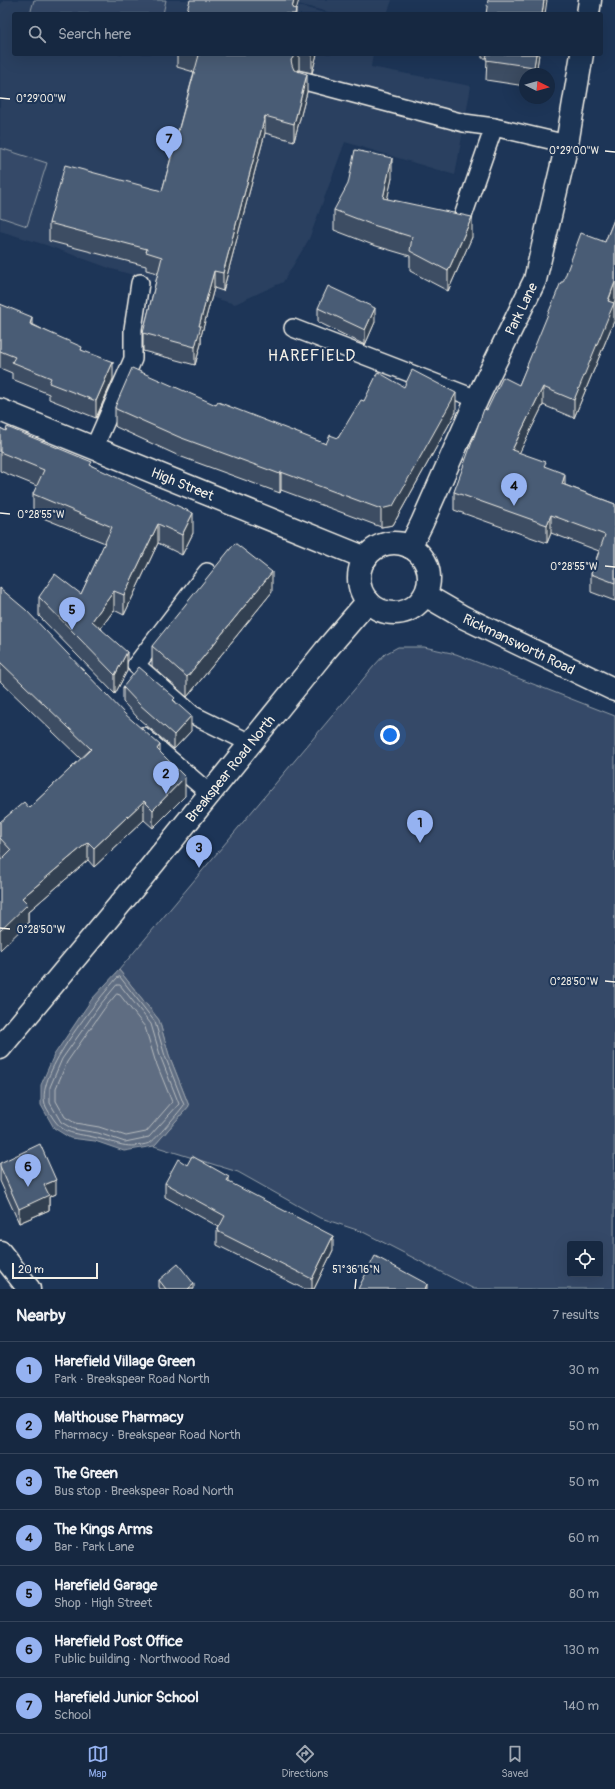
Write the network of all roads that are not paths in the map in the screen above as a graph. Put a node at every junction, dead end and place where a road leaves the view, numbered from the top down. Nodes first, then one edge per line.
1 (590, 0) edge
2 (588, 12) edge
3 (582, 56) edge
4 (301, 80) edge
5 (494, 127) junction
6 (567, 144) junction
7 (462, 219) edge
8 (140, 283) dead end
9 (293, 328) dead end
10 (477, 400) junction
11 (0, 410) edge
12 (94, 448) junction
13 (410, 547) junction
14 (366, 558) junction
15 (207, 572) dead end
16 (425, 595) junction
17 (368, 601) junction
18 (615, 690) edge
19 (132, 726) edge
20 (250, 743) junction
21 (209, 794) junction
22 (0, 1048) edge
23 (0, 1252) edge
24 (29, 1289) edge

1 - 2 street
3 - 6 street, Park Lane
4 - 5 lane
5 - 6 lane
5 - 7 lane
6 - 10 street, Park Lane
8 - 12 lane
9 - 10 lane
10 - 13 street, Park Lane
11 - 12 street, High Street
12 - 14 street, High Street
13 - 14 street
13 - 16 street
14 - 17 street
15 - 20 lane
16 - 17 street
16 - 18 street, Rickmansworth Road
17 - 20 street, Breakspear Road North
19 - 21 lane
20 - 21 street, Breakspear Road North
21 - 22 street, Breakspear Road North
23 - 24 street

